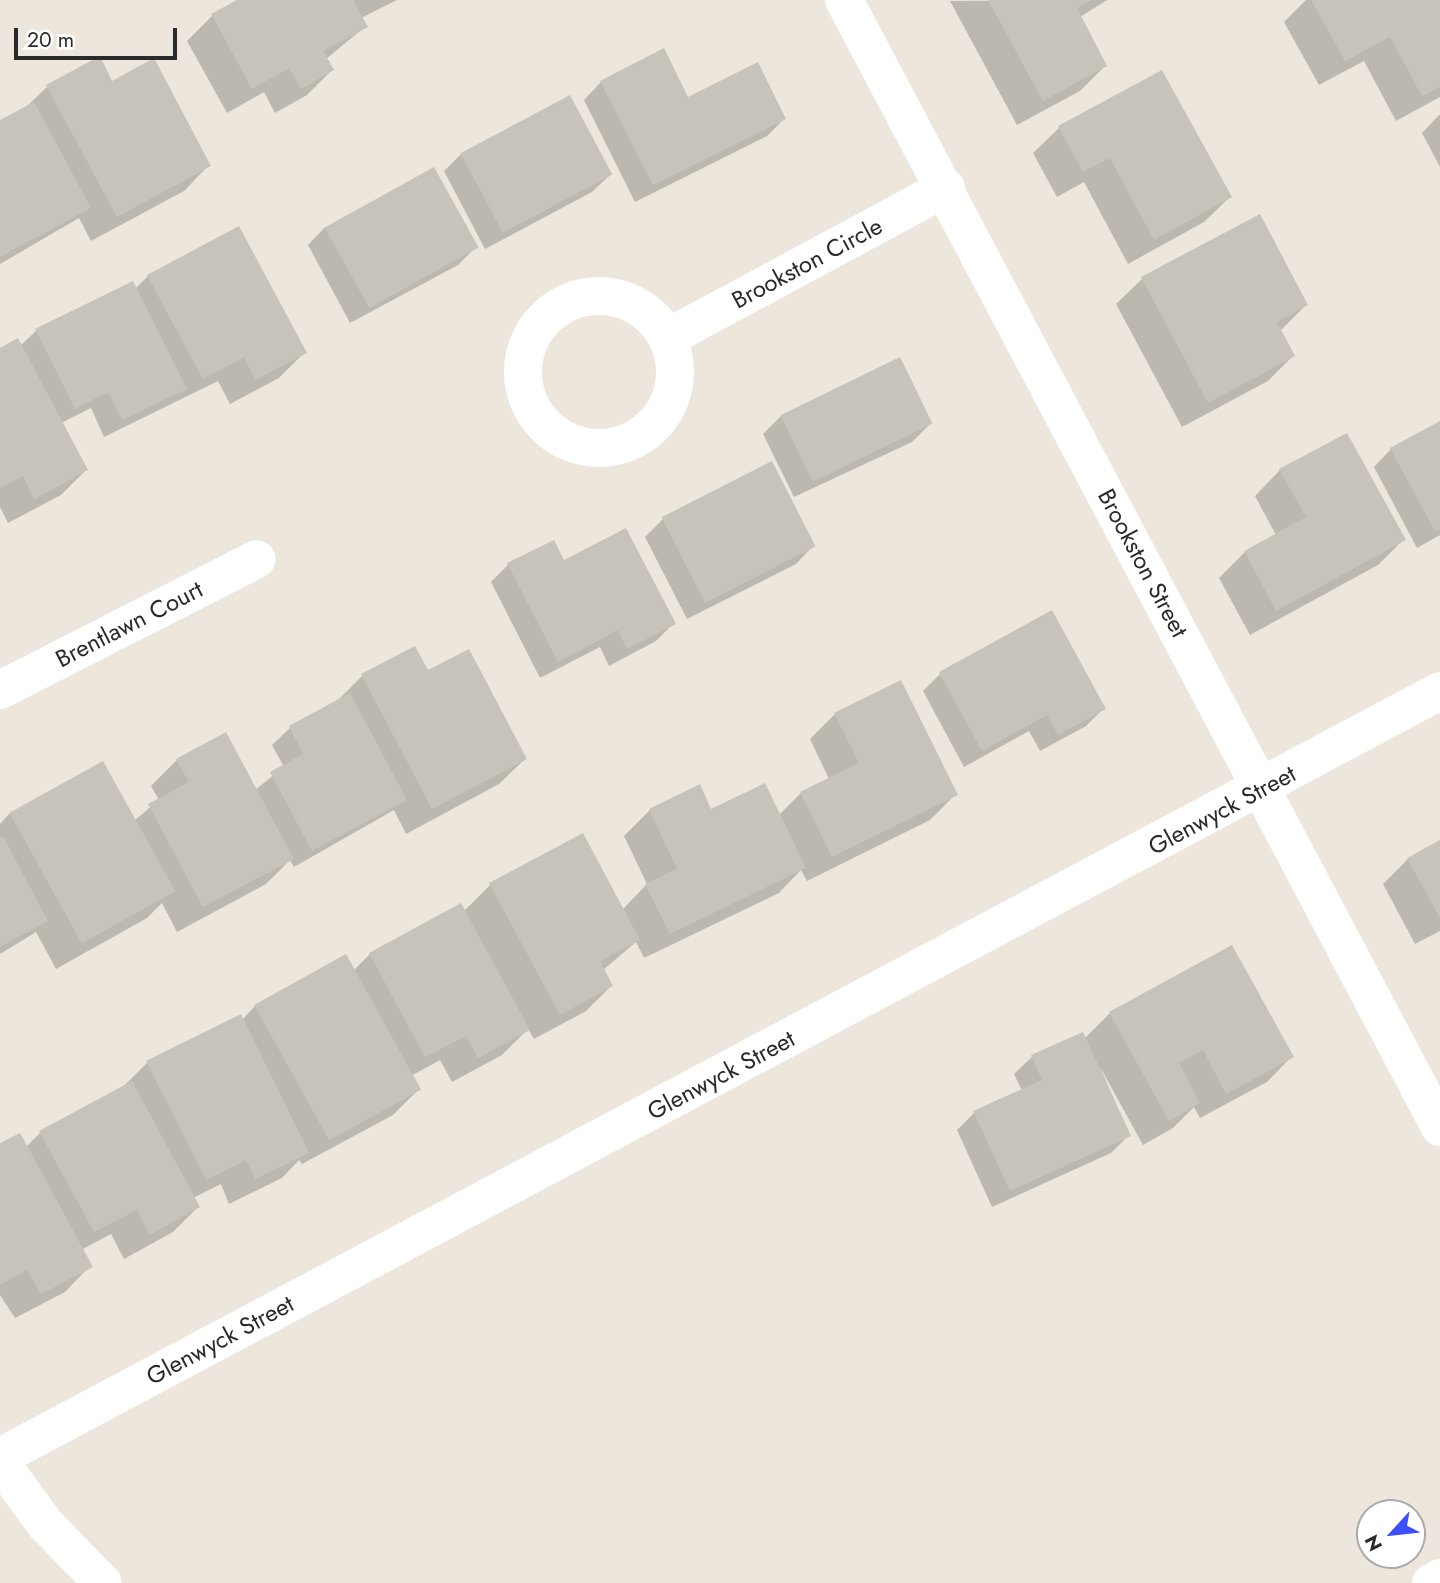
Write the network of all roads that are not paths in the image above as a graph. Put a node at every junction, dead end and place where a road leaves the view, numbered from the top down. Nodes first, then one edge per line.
1 (844, 0) edge
2 (946, 188) junction
3 (667, 338) dead end
4 (257, 559) dead end
5 (0, 690) edge
6 (1440, 691) edge
7 (1261, 789) junction
8 (1440, 1127) edge
9 (0, 1459) edge
10 (1440, 1578) edge
11 (103, 1583) edge
12 (1431, 1583) edge

1 - 2 street, Brookston Street
2 - 3 street, Brookston Circle
2 - 7 street, Brookston Street
4 - 5 street, Brentlawn Court
6 - 7 street, Glenwyck Street
7 - 8 street, Brookston Street
7 - 9 street, Glenwyck Street
9 - 11 street
10 - 12 street

